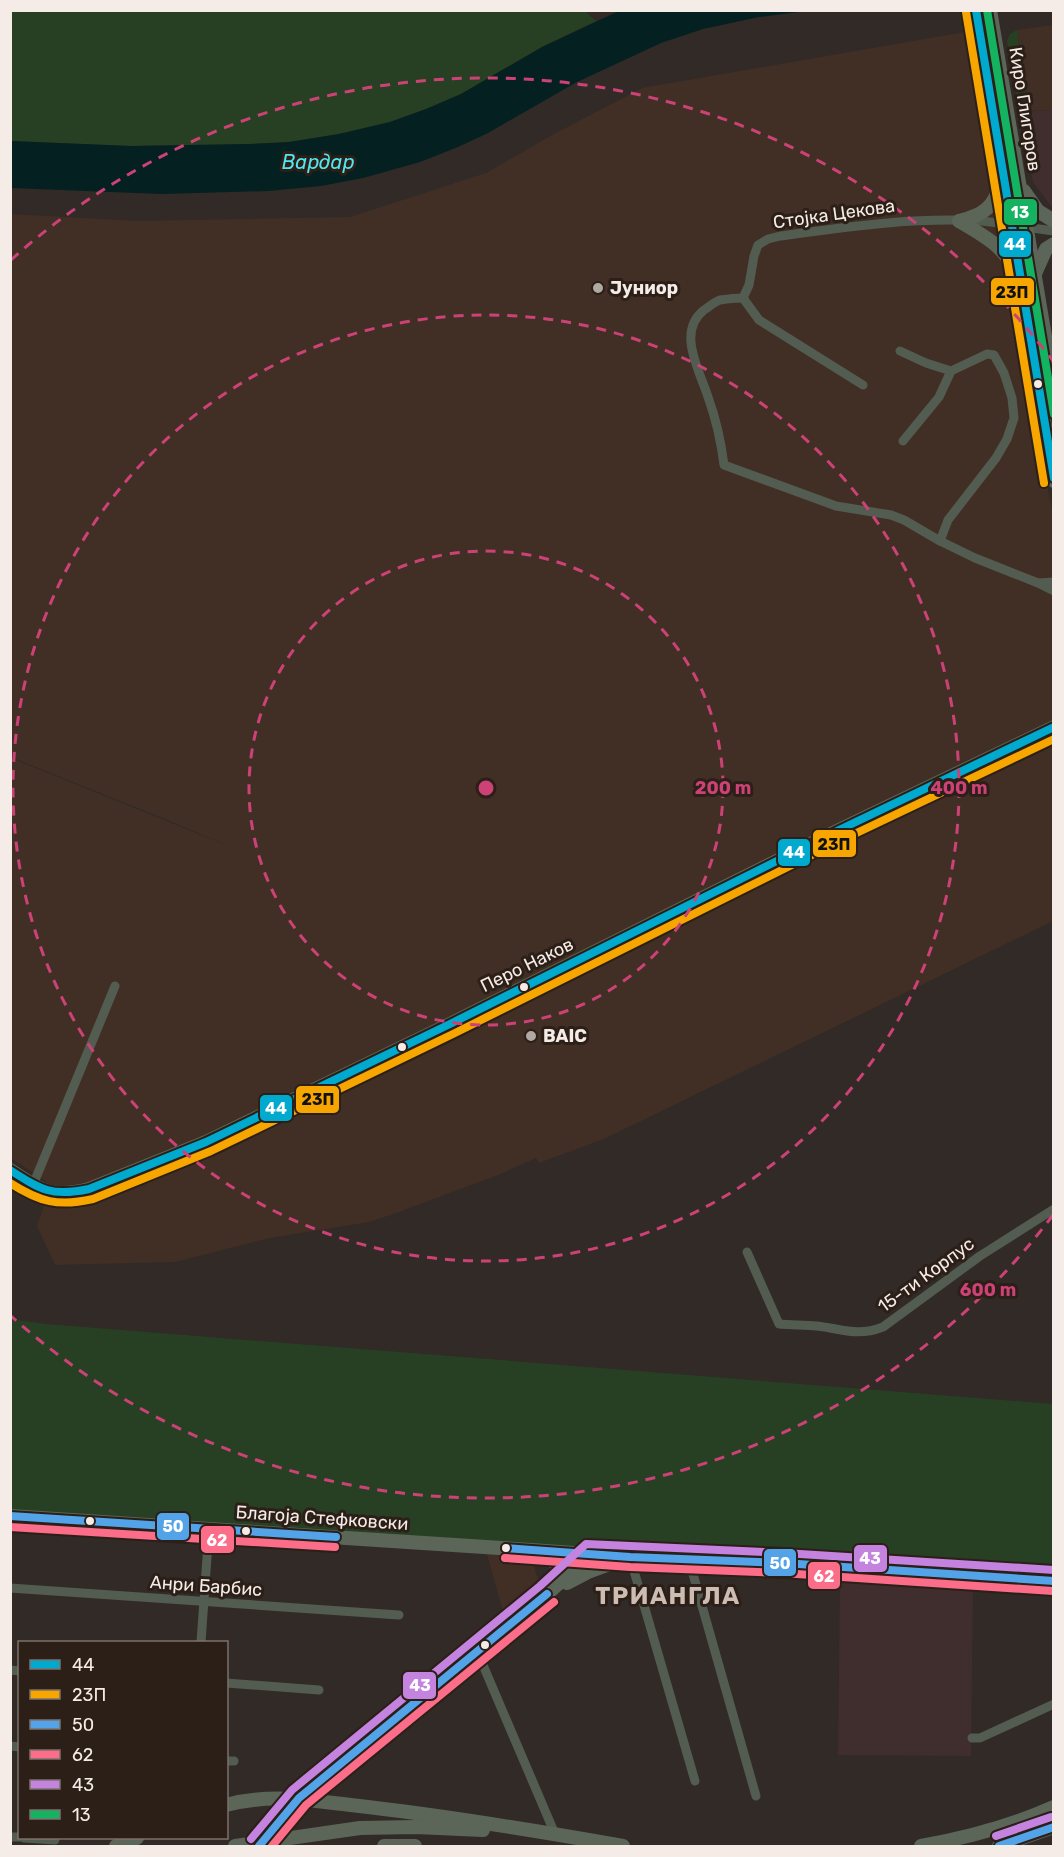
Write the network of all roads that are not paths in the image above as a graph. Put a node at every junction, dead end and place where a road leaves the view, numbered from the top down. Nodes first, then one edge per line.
1 (976, 10) edge
2 (990, 10) edge
3 (987, 32) junction
4 (1018, 177) junction
5 (1003, 178) junction
6 (959, 221) junction
7 (1053, 221) edge
8 (1010, 225) junction
9 (1027, 228) junction
10 (1053, 231) edge
11 (1053, 244) edge
12 (1034, 276) junction
13 (1022, 287) junction
14 (743, 298) junction
15 (900, 351) dead end
16 (951, 371) junction
17 (863, 385) dead end
18 (1053, 390) edge
19 (903, 441) dead end
20 (1053, 481) edge
21 (940, 541) junction
22 (1053, 582) edge
23 (1038, 583) junction
24 (1053, 591) edge
25 (1053, 727) edge
26 (115, 986) dead end
27 (10, 1170) edge
28 (33, 1185) junction
29 (1053, 1209) edge
30 (747, 1252) dead end
31 (10, 1516) edge
32 (209, 1529) junction
33 (537, 1550) junction
34 (590, 1554) junction
35 (630, 1557) junction
36 (689, 1560) junction
37 (588, 1572) junction
38 (1053, 1581) edge
39 (558, 1584) junction
40 (10, 1588) edge
41 (547, 1594) junction
42 (204, 1602) junction
43 (399, 1615) dead end
44 (201, 1641) edge
45 (477, 1651) junction
46 (228, 1683) edge
47 (320, 1690) dead end
48 (1053, 1704) edge
49 (972, 1738) dead end
50 (695, 1781) dead end
51 (756, 1796) dead end
52 (299, 1798) junction
53 (228, 1804) edge
54 (1053, 1808) edge
55 (1053, 1827) edge
56 (555, 1834) junction
57 (134, 1839) edge
58 (116, 1846) edge
59 (235, 1846) edge
60 (259, 1846) edge
61 (384, 1846) edge
62 (415, 1846) edge
63 (624, 1846) edge
64 (921, 1846) edge
65 (1004, 1846) edge

1 - 3 street, Киро Глигоров
2 - 3 street, Киро Глигоров
3 - 4 street, Киро Глигоров
3 - 5 street, Киро Глигоров
4 - 7 street
4 - 9 street, Киро Глигоров
5 - 6 street
5 - 8 street, Киро Глигоров
6 - 8 street, Стојка Цекова
6 - 13 street
6 - 14 street, Стојка Цекова
8 - 9 street, Стојка Цекова
8 - 13 street, Киро Глигоров
9 - 10 street, Стојка Цекова
9 - 12 street, Киро Глигоров
11 - 12 street
12 - 18 street, Киро Глигоров
13 - 20 street, Киро Глигоров
14 - 17 street
14 - 21 street
15 - 16 street
16 - 19 street
16 - 21 street
21 - 23 street
22 - 23 street
23 - 24 street
25 - 28 street, Перо Наков
26 - 28 street
27 - 28 street, Перо Наков
29 - 30 street, 15-ти Корпус
31 - 32 street, Благоја Стефковски
32 - 33 street, Благоја Стефковски
32 - 42 street
33 - 34 street, Благоја Стефковски
33 - 39 street
34 - 35 street, Благоја Стефковски
34 - 37 street
34 - 39 street
35 - 36 street, Благоја Стефковски
35 - 37 street
35 - 50 street
36 - 38 street, Благоја Стефковски
36 - 51 street
37 - 41 street
39 - 41 street
40 - 42 street, Анри Барбис
41 - 45 street
42 - 43 street, Анри Барбис
42 - 44 street
45 - 52 street
45 - 56 street
46 - 47 street
48 - 49 street
52 - 53 street
52 - 56 street
52 - 60 street
54 - 64 street
55 - 65 street
56 - 63 street
57 - 58 street
59 - 63 street
61 - 62 street

